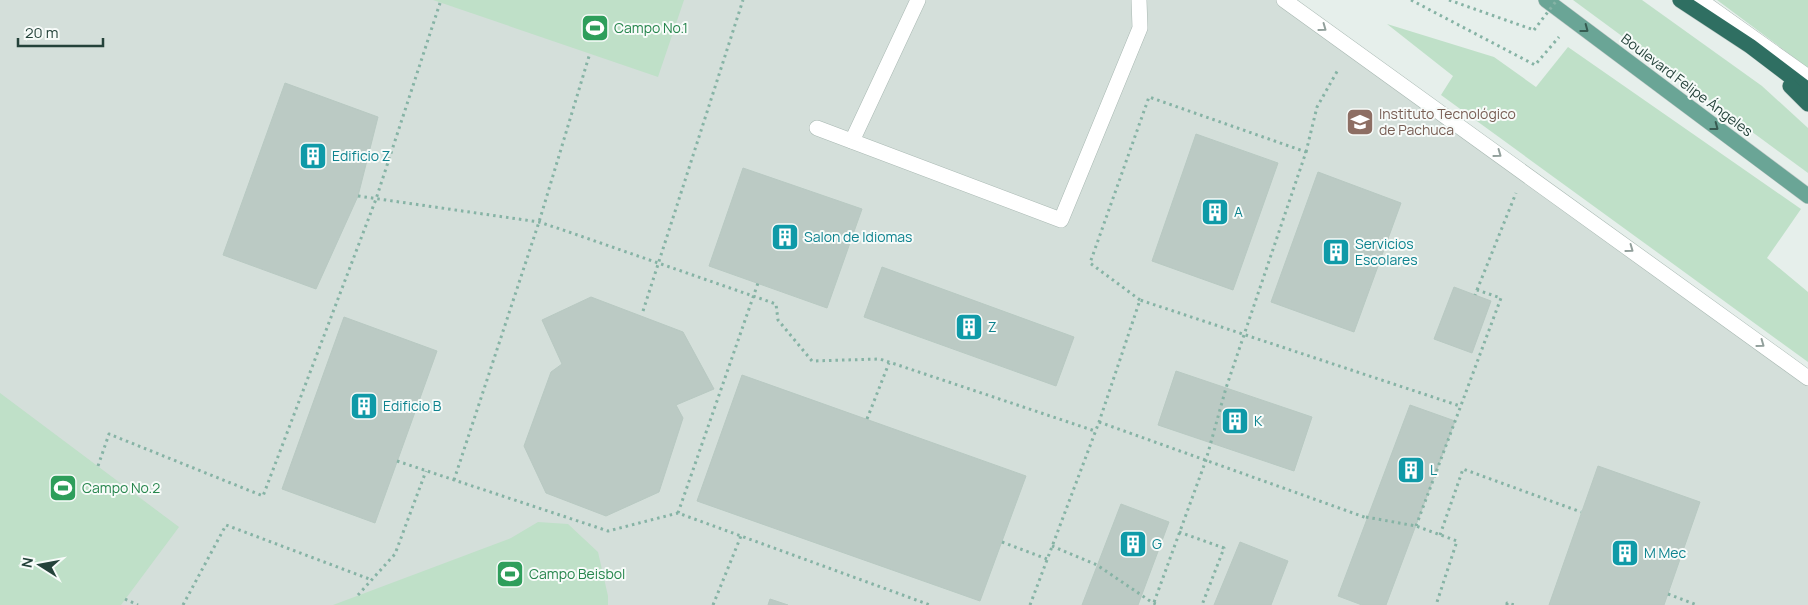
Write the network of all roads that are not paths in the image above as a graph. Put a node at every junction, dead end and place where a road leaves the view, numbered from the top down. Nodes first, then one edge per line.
1 (918, 0) edge
2 (1139, 0) edge
3 (1284, 0) edge
4 (1546, 0) edge
5 (1680, 0) edge
6 (1700, 0) edge
7 (1750, 46) junction
8 (1808, 78) edge
9 (1808, 90) edge
10 (1808, 104) edge
11 (817, 128) dead end
12 (852, 141) junction
13 (1808, 196) edge
14 (1808, 378) edge

1 - 12 street
2 - 12 street
3 -> 14 street
4 -> 13 main road, Boulevard Felipe Ángeles
5 - 7 highway
6 - 8 street
7 - 9 highway
7 - 10 highway
11 - 12 street

